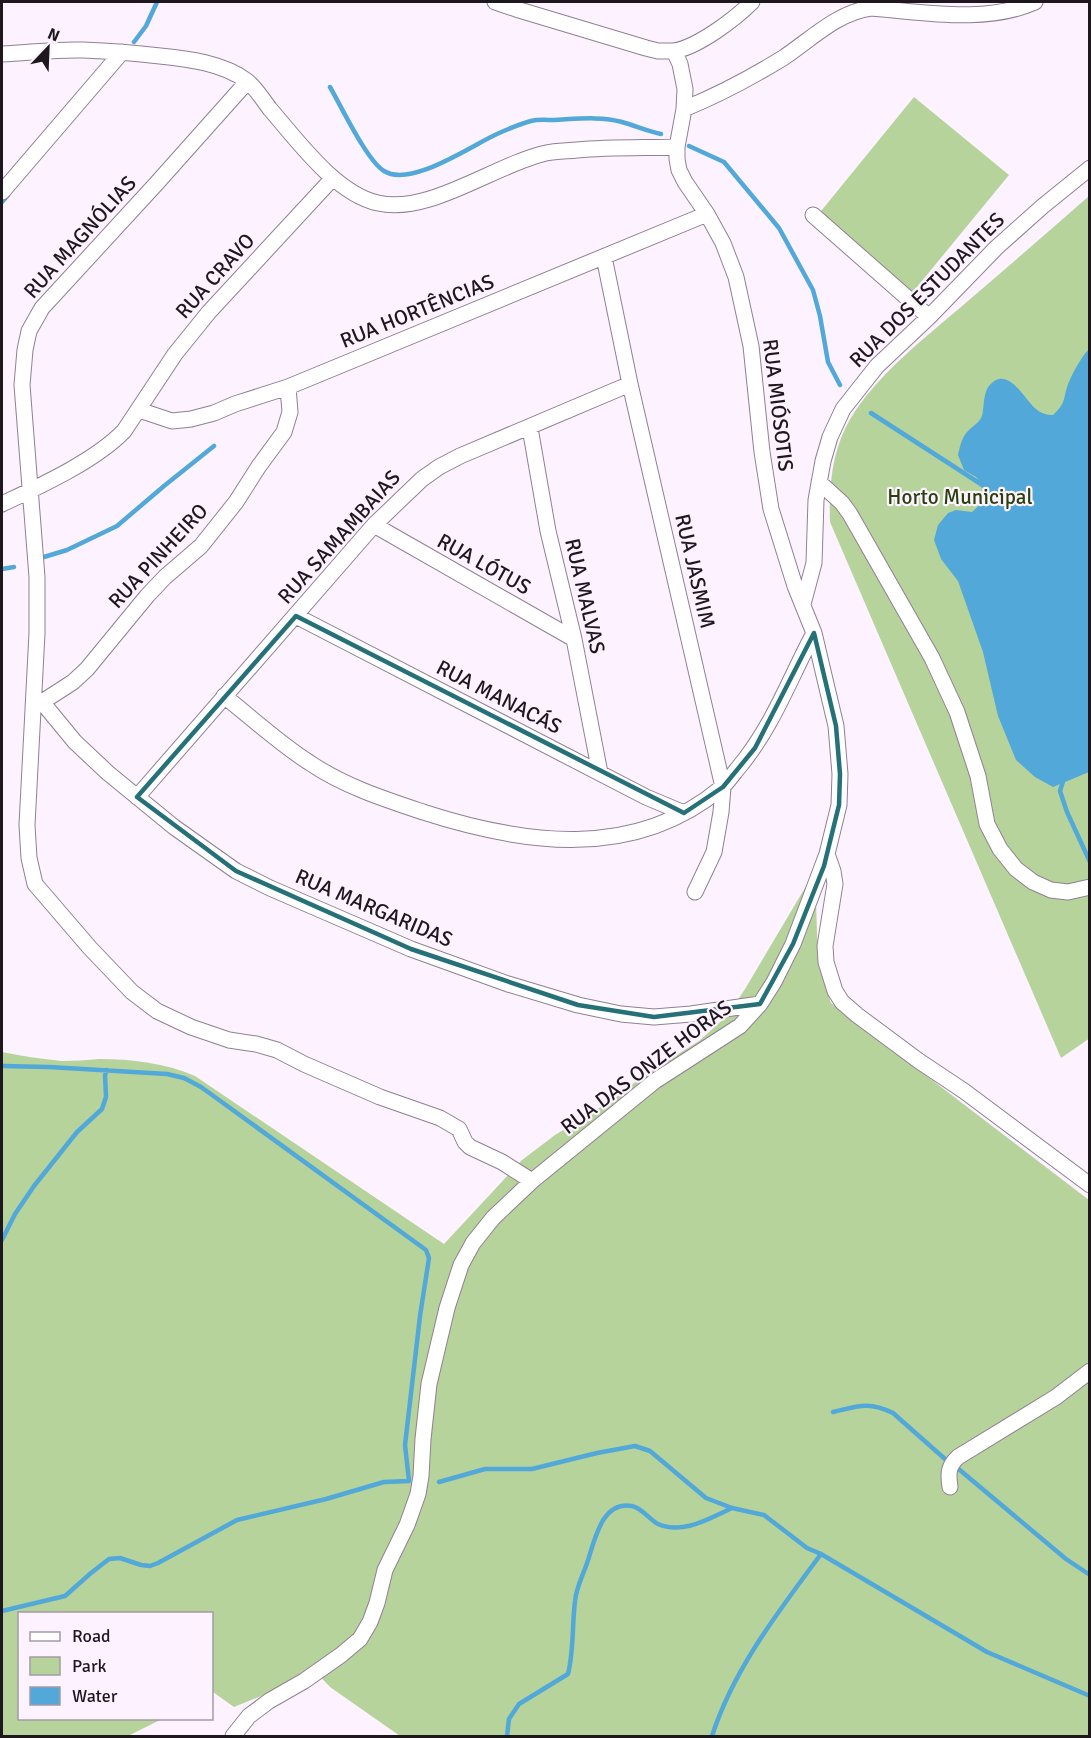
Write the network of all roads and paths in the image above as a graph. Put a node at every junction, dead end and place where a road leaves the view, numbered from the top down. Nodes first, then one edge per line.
1 (495, 2) edge
2 (752, 2) edge
3 (1035, 2) edge
4 (948, 8) edge
5 (674, 51) junction
6 (122, 52) junction
7 (2, 54) edge
8 (247, 82) junction
9 (684, 109) junction
10 (677, 147) junction
11 (1089, 168) edge
12 (333, 177) junction
13 (2, 192) edge
14 (707, 214) junction
15 (813, 215) dead end
16 (604, 257) junction
17 (929, 317) junction
18 (630, 384) junction
19 (288, 387) junction
20 (139, 410) junction
21 (530, 428) junction
22 (819, 482) junction
23 (31, 490) junction
24 (2, 504) edge
25 (374, 525) junction
26 (803, 604) junction
27 (296, 616) junction
28 (814, 633) junction
29 (574, 639) junction
30 (224, 696) junction
31 (38, 705) junction
32 (600, 773) junction
33 (723, 787) junction
34 (137, 797) junction
35 (684, 813) junction
36 (827, 854) junction
37 (1089, 887) edge
38 (695, 892) dead end
39 (760, 1004) junction
40 (532, 1180) junction
41 (1089, 1185) edge
42 (1089, 1371) edge
43 (950, 1487) dead end
44 (233, 1737) edge

1 - 5 street
2 - 5 street
3 - 4 street
4 - 9 street
5 - 9 street
6 - 7 street
6 - 8 street
6 - 13 street
8 - 12 street
8 - 23 street, RUA MAGNÓLIAS
9 - 10 street
10 - 12 street
10 - 14 street, RUA MIÓSOTIS
11 - 17 street, RUA DOS ESTUDANTES
12 - 20 street, RUA CRAVO
14 - 16 street, RUA HORTÊNCIAS
14 - 26 street, RUA MIÓSOTIS
15 - 17 street
16 - 18 street, RUA JASMIM
16 - 19 street, RUA HORTÊNCIAS
17 - 22 street, RUA DOS ESTUDANTES
18 - 21 street, RUA SAMAMBAIAS
18 - 33 street, RUA JASMIM
19 - 20 street, RUA HORTÊNCIAS
19 - 31 street, RUA PINHEIRO
20 - 23 street, RUA CRAVO
21 - 25 street, RUA SAMAMBAIAS
21 - 29 street, RUA MALVAS
22 - 26 street, RUA DOS ESTUDANTES
22 - 37 street
23 - 24 street, RUA CRAVO
23 - 31 street, RUA MAGNÓLIAS
25 - 27 street, RUA SAMAMBAIAS
25 - 29 street, RUA LÓTUS
26 - 28 street, RUA MIÓSOTIS
27 - 30 street, RUA SAMAMBAIAS
27 - 32 street, RUA MANACÁS
28 - 33 street
28 - 36 street, RUA DAS ONZE HORAS
29 - 32 street, RUA MALVAS
30 - 34 street, RUA SAMAMBAIAS
30 - 35 street
31 - 34 street, RUA MARGARIDAS
31 - 40 street, RUA MAGNÓLIAS
32 - 35 street, RUA MANACÁS
33 - 35 street
33 - 38 street, RUA JASMIM
34 - 39 street, RUA MARGARIDAS
36 - 39 street, RUA DAS ONZE HORAS
36 - 41 street
39 - 40 street, RUA DAS ONZE HORAS
40 - 44 street, RUA DAS ONZE HORAS
42 - 43 street

